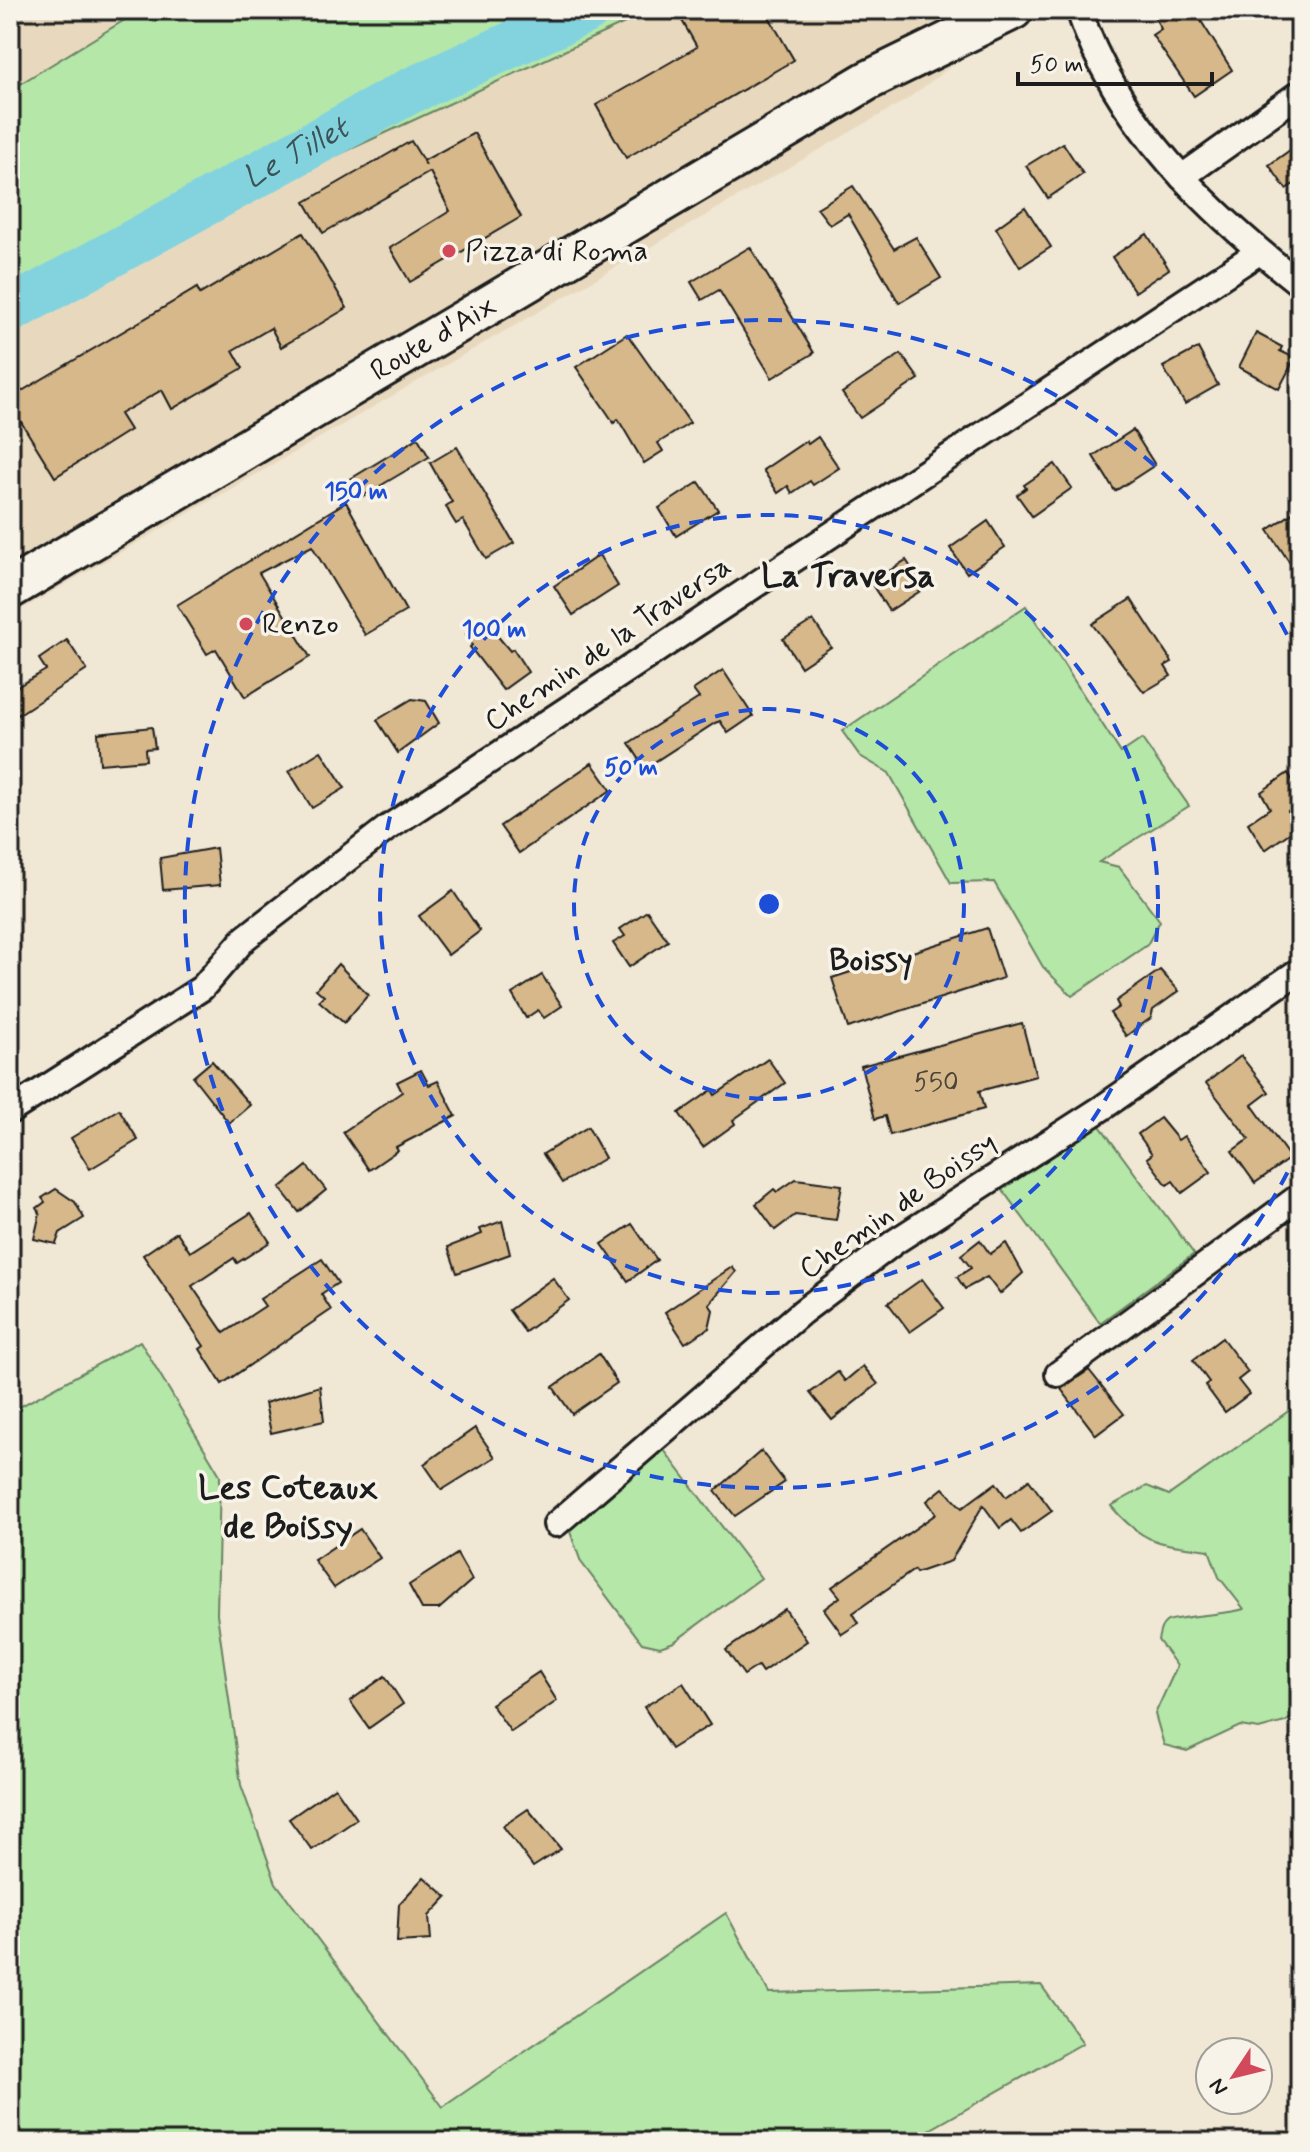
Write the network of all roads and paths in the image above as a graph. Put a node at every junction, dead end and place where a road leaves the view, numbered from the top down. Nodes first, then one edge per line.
1 (971, 10) edge
2 (1013, 10) edge
3 (1079, 10) edge
4 (941, 45) junction
5 (1300, 93) edge
6 (1182, 177) junction
7 (1259, 252) junction
8 (1300, 284) edge
9 (10, 589) edge
10 (1300, 970) edge
11 (10, 1111) edge
12 (1300, 1196) edge
13 (1058, 1374) dead end
14 (556, 1524) dead end

1 - 4 main road, Route d'Aix
2 - 4 main road, Route d'Aix
3 - 6 street
4 - 9 main road, Route d'Aix
5 - 6 street
6 - 7 street
7 - 8 street
7 - 11 street, Chemin de la Traversa
10 - 14 street, Chemin de Boissy
12 - 13 street

